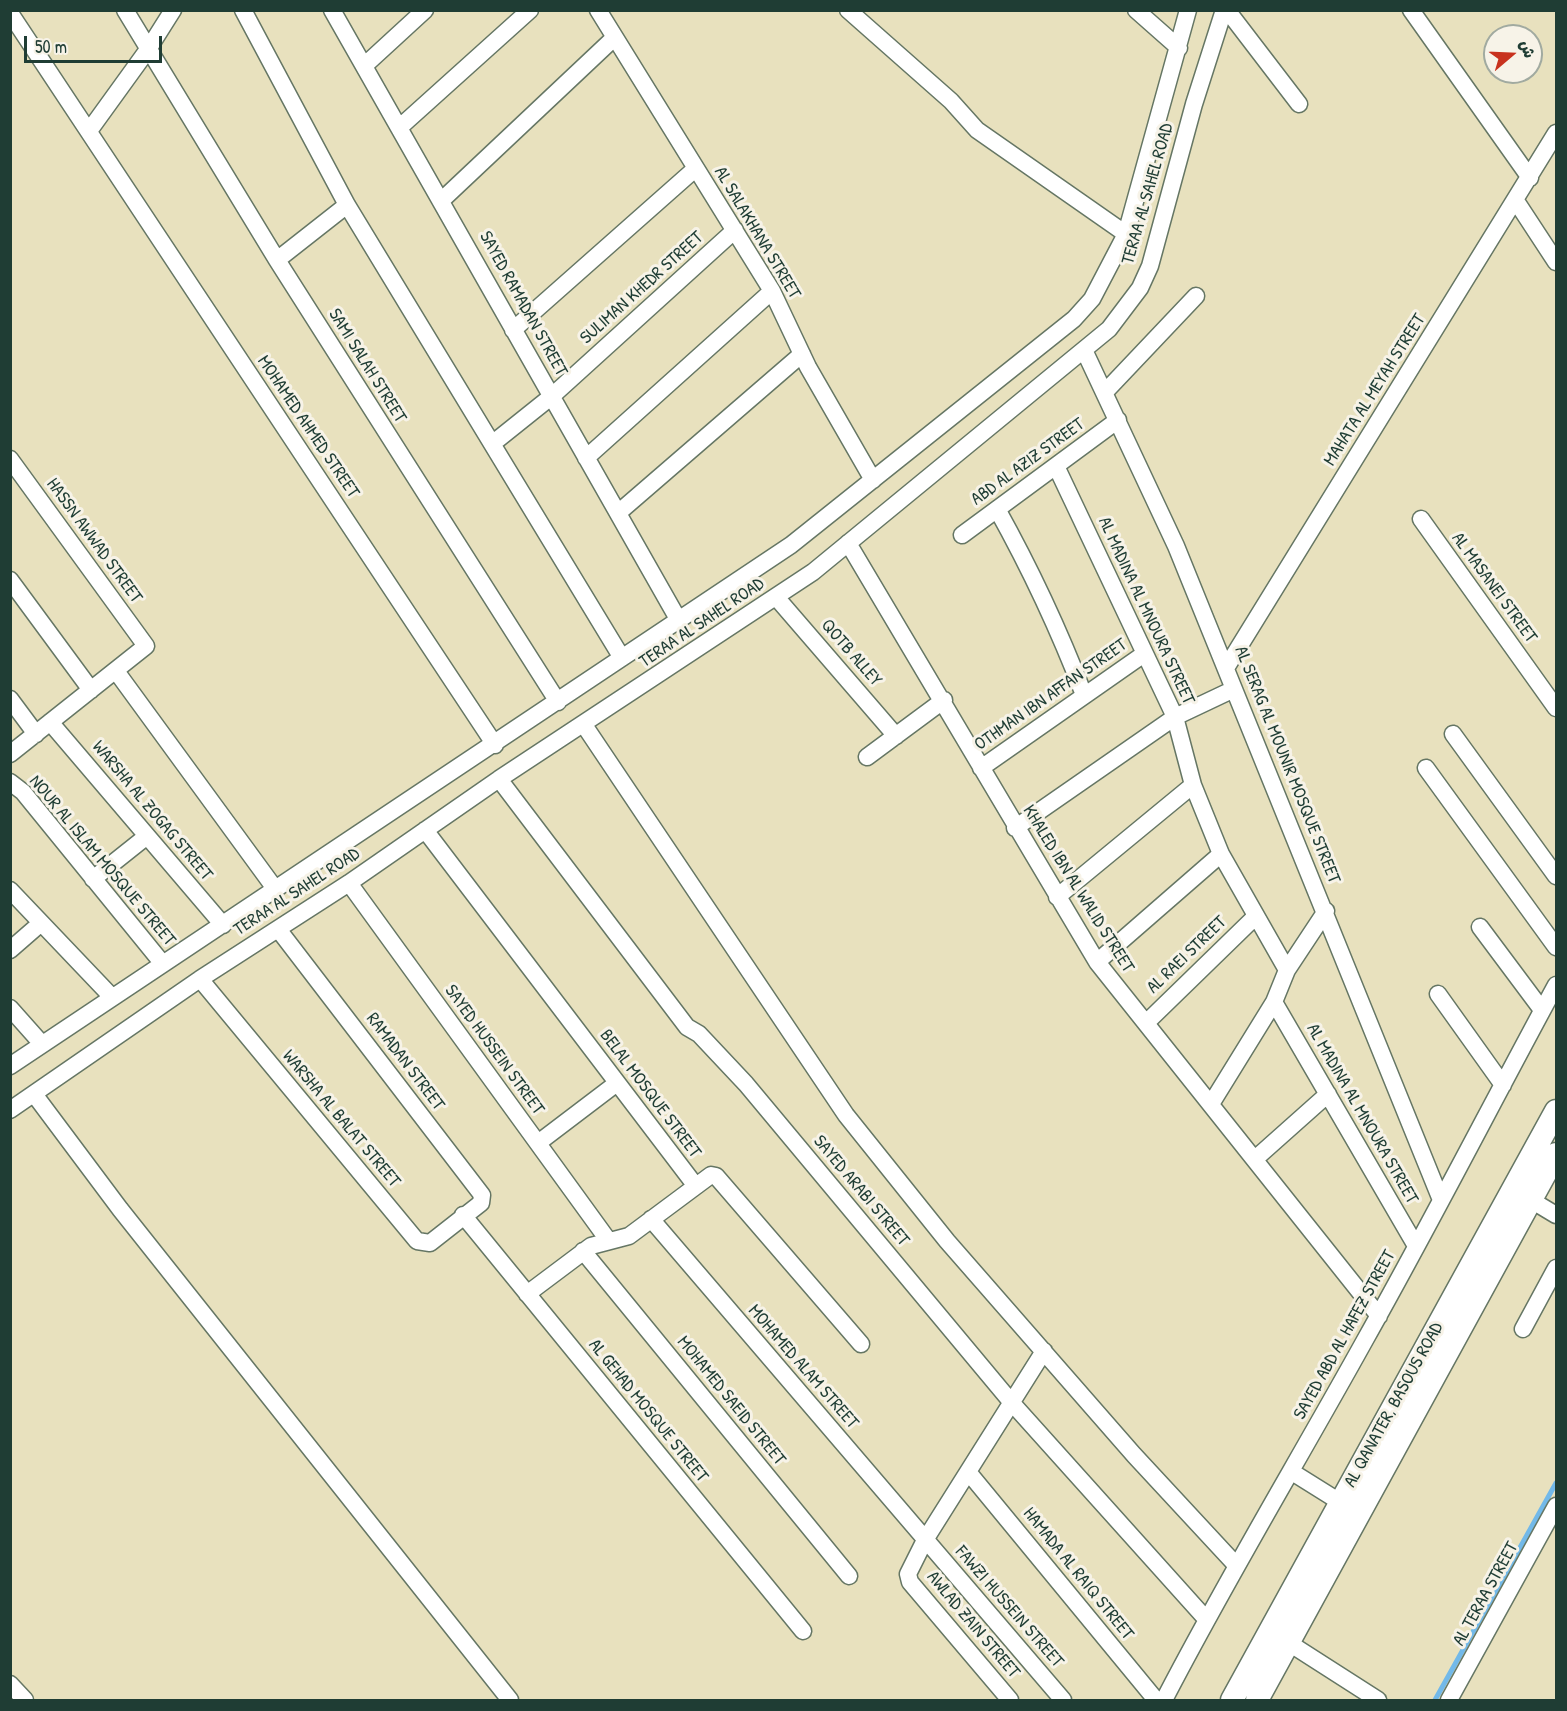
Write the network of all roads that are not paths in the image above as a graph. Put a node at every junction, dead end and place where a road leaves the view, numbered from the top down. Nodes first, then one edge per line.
1 (125, 10) edge
2 (173, 10) edge
3 (243, 10) edge
4 (332, 10) edge
5 (425, 10) edge
6 (530, 10) edge
7 (598, 10) edge
8 (848, 10) edge
9 (1136, 10) edge
10 (1188, 10) edge
11 (1226, 10) edge
12 (1411, 10) edge
13 (10, 13) edge
14 (614, 38) junction
15 (149, 48) junction
16 (1179, 48) junction
17 (364, 66) junction
18 (1299, 104) dead end
19 (400, 127) junction
20 (89, 131) junction
21 (1557, 133) edge
22 (695, 169) junction
23 (1530, 178) junction
24 (442, 200) junction
25 (1516, 201) junction
26 (347, 205) junction
27 (735, 230) junction
28 (1126, 234) junction
29 (277, 260) junction
30 (1557, 262) edge
31 (772, 291) junction
32 (1196, 296) dead end
33 (513, 330) junction
34 (1084, 350) junction
35 (802, 354) junction
36 (1105, 392) junction
37 (552, 396) junction
38 (1118, 420) junction
39 (492, 444) junction
40 (586, 458) junction
41 (10, 459) edge
42 (1056, 466) junction
43 (873, 480) junction
44 (997, 509) junction
45 (618, 513) junction
46 (1421, 519) dead end
47 (962, 535) dead end
48 (848, 543) junction
49 (10, 580) edge
50 (776, 597) junction
51 (678, 619) junction
52 (1144, 654) junction
53 (622, 658) junction
54 (1226, 668) junction
55 (116, 671) junction
56 (91, 690) junction
57 (1232, 690) junction
58 (1084, 695) junction
59 (10, 699) edge
60 (944, 700) junction
61 (558, 702) junction
62 (1557, 708) edge
63 (1175, 717) junction
64 (50, 722) junction
65 (584, 725) junction
66 (36, 734) junction
67 (1453, 734) dead end
68 (896, 736) junction
69 (495, 745) junction
70 (10, 754) edge
71 (867, 757) dead end
72 (981, 768) junction
73 (1426, 768) dead end
74 (500, 779) junction
75 (10, 782) edge
76 (1193, 785) junction
77 (1015, 828) junction
78 (425, 830) junction
79 (147, 836) junction
80 (1221, 854) junction
81 (1557, 876) edge
82 (93, 879) junction
83 (348, 883) junction
84 (10, 890) edge
85 (276, 890) junction
86 (1057, 897) junction
87 (1326, 911) junction
88 (1256, 916) junction
89 (41, 922) junction
90 (223, 925) junction
91 (1480, 927) dead end
92 (278, 929) junction
93 (1557, 947) edge
94 (10, 950) edge
95 (1097, 962) junction
96 (163, 964) junction
97 (1287, 970) junction
98 (200, 979) junction
99 (1557, 985) edge
100 (1438, 994) dead end
101 (111, 996) junction
102 (1274, 1002) junction
103 (10, 1008) edge
104 (1542, 1010) junction
105 (1146, 1023) junction
106 (42, 1044) junction
107 (11, 1064) edge
108 (617, 1083) junction
109 (1503, 1085) junction
110 (1328, 1094) junction
111 (34, 1095) junction
112 (1211, 1104) junction
113 (10, 1110) edge
114 (1557, 1111) edge
115 (538, 1143) junction
116 (1557, 1154) edge
117 (1255, 1160) junction
118 (695, 1185) junction
119 (1441, 1200) junction
120 (1531, 1200) junction
121 (463, 1215) junction
122 (1557, 1215) edge
123 (651, 1219) junction
124 (608, 1240) junction
125 (1416, 1246) junction
126 (584, 1251) junction
127 (1554, 1279) edge
128 (527, 1294) junction
129 (1379, 1316) junction
130 (1523, 1329) dead end
131 (861, 1344) dead end
132 (1044, 1351) junction
133 (1012, 1404) junction
134 (1292, 1472) junction
135 (969, 1473) junction
136 (1340, 1502) junction
137 (1557, 1506) edge
138 (925, 1540) junction
139 (1236, 1565) junction
140 (849, 1576) dead end
141 (1206, 1619) junction
142 (803, 1631) dead end
143 (1289, 1643) junction
144 (10, 1684) edge
145 (25, 1701) edge
146 (510, 1701) edge
147 (1010, 1701) edge
148 (1063, 1701) edge
149 (1156, 1701) edge
150 (1164, 1701) edge
151 (1232, 1701) edge
152 (1257, 1701) edge
153 (1378, 1701) edge
154 (1449, 1701) edge

1 - 15 street, SAMI SALAH STREET
2 - 15 street
3 - 26 street
4 - 17 street, SAYED RAMADAN STREET
5 - 17 street
6 - 19 street
7 - 14 street, AL SALAKHANA STREET
8 - 28 street
9 - 16 street
10 - 16 street, TERAA AL SAHEL ROAD
11 - 18 street
11 - 34 street, TERAA AL SAHEL ROAD
12 - 23 street
13 - 20 street, MOHAMED AHMED STREET
14 - 22 street, AL SALAKHANA STREET
14 - 24 street
15 - 20 street
15 - 29 street, SAMI SALAH STREET
16 - 28 street, TERAA AL SAHEL ROAD
17 - 19 street, SAYED RAMADAN STREET
19 - 24 street, SAYED RAMADAN STREET
20 - 69 street, MOHAMED AHMED STREET
21 - 23 street, MAHATA AL MEYAH STREET
22 - 27 street, AL SALAKHANA STREET
22 - 33 street
23 - 25 street, MAHATA AL MEYAH STREET
24 - 33 street, SAYED RAMADAN STREET
25 - 30 street
25 - 54 street, MAHATA AL MEYAH STREET
26 - 29 street
26 - 39 street
27 - 31 street, AL SALAKHANA STREET
27 - 37 street, SULIMAN KHEDR STREET
28 - 43 street, TERAA AL SAHEL ROAD
29 - 61 street, SAMI SALAH STREET
31 - 35 street, AL SALAKHANA STREET
31 - 40 street
32 - 36 street
33 - 37 street, SAYED RAMADAN STREET
34 - 36 street, AL SERAG AL MOUNIR MOSQUE STREET
34 - 48 street, TERAA AL SAHEL ROAD
35 - 43 street, AL SALAKHANA STREET
35 - 45 street
36 - 38 street, AL SERAG AL MOUNIR MOSQUE STREET
37 - 39 street, SULIMAN KHEDR STREET
37 - 40 street, SAYED RAMADAN STREET
38 - 42 street, ABD AL AZIZ STREET
38 - 54 street, AL SERAG AL MOUNIR MOSQUE STREET
39 - 53 street
40 - 45 street, SAYED RAMADAN STREET
41 - 55 street, HASSN AWWAD STREET
42 - 44 street, ABD AL AZIZ STREET
42 - 52 street, AL MADINA AL MNOURA STREET
43 - 51 street, TERAA AL SAHEL ROAD
44 - 47 street, ABD AL AZIZ STREET
44 - 58 street
45 - 51 street, SAYED RAMADAN STREET
46 - 62 street, AL MASANEI STREET
48 - 50 street, TERAA AL SAHEL ROAD
48 - 60 street, KHALED IBN AL WALID STREET
49 - 56 street
50 - 65 street, TERAA AL SAHEL ROAD
50 - 68 street, QOTB ALLEY
51 - 53 street, TERAA AL SAHEL ROAD
52 - 58 street, OTHMAN IBN AFFAN STREET
52 - 63 street, AL MADINA AL MNOURA STREET
53 - 61 street, TERAA AL SAHEL ROAD
54 - 57 street, AL SERAG AL MOUNIR MOSQUE STREET
55 - 56 street
55 - 85 street
56 - 64 street
57 - 63 street
57 - 87 street, AL SERAG AL MOUNIR MOSQUE STREET
58 - 72 street, OTHMAN IBN AFFAN STREET
59 - 66 street
60 - 68 street
60 - 72 street, KHALED IBN AL WALID STREET
61 - 69 street, TERAA AL SAHEL ROAD
63 - 76 street, AL MADINA AL MNOURA STREET
63 - 77 street
64 - 66 street
64 - 79 street, WARSHA AL ZOGAG STREET
65 - 74 street, TERAA AL SAHEL ROAD
65 - 132 street
66 - 70 street
67 - 81 street
68 - 71 street
69 - 85 street, TERAA AL SAHEL ROAD
72 - 77 street, KHALED IBN AL WALID STREET
73 - 93 street
74 - 78 street, TERAA AL SAHEL ROAD
74 - 133 street, SAYED ARABI STREET
75 - 82 street, NOUR AL ISLAM MOSQUE STREET
76 - 80 street, AL MADINA AL MNOURA STREET
76 - 86 street
77 - 86 street, KHALED IBN AL WALID STREET
78 - 83 street, TERAA AL SAHEL ROAD
78 - 108 street, BELAL MOSQUE STREET
79 - 82 street
79 - 90 street, WARSHA AL ZOGAG STREET
80 - 88 street, AL MADINA AL MNOURA STREET
80 - 95 street
82 - 96 street, NOUR AL ISLAM MOSQUE STREET
83 - 92 street, TERAA AL SAHEL ROAD
83 - 115 street, SAYED HUSSEIN STREET
84 - 89 street
85 - 90 street, TERAA AL SAHEL ROAD
86 - 95 street, KHALED IBN AL WALID STREET
87 - 97 street
87 - 119 street, AL SERAG AL MOUNIR MOSQUE STREET
88 - 97 street, AL MADINA AL MNOURA STREET
88 - 105 street, AL RAEI STREET
89 - 94 street
89 - 101 street
90 - 96 street, TERAA AL SAHEL ROAD
91 - 104 street
92 - 98 street, TERAA AL SAHEL ROAD
92 - 121 street, RAMADAN STREET
95 - 105 street, KHALED IBN AL WALID STREET
96 - 101 street, TERAA AL SAHEL ROAD
97 - 102 street
98 - 111 street, TERAA AL SAHEL ROAD
98 - 121 street, WARSHA AL BALAT STREET
99 - 104 street, SAYED ABD AL HAFEZ STREET
100 - 109 street
101 - 106 street, TERAA AL SAHEL ROAD
102 - 110 street, AL MADINA AL MNOURA STREET
102 - 112 street
103 - 106 street
104 - 109 street, SAYED ABD AL HAFEZ STREET
105 - 112 street, KHALED IBN AL WALID STREET
106 - 107 street, TERAA AL SAHEL ROAD
108 - 115 street
108 - 118 street, BELAL MOSQUE STREET
109 - 119 street, SAYED ABD AL HAFEZ STREET
110 - 117 street
110 - 125 street, AL MADINA AL MNOURA STREET
111 - 113 street, TERAA AL SAHEL ROAD
111 - 146 street
112 - 117 street, KHALED IBN AL WALID STREET
114 - 136 main road, AL QANATER, BASOUS ROAD
115 - 124 street, SAYED HUSSEIN STREET
116 - 120 main road, AL QANATER, BASOUS ROAD
117 - 129 street, KHALED IBN AL WALID STREET
118 - 123 street
118 - 131 street, BELAL MOSQUE STREET
119 - 125 street, SAYED ABD AL HAFEZ STREET
120 - 122 street
120 - 143 main road, AL QANATER, BASOUS ROAD
121 - 128 street, AL GEHAD MOSQUE STREET
123 - 124 street
123 - 138 street, MOHAMED ALAM STREET
124 - 126 street
125 - 129 street, SAYED ABD AL HAFEZ STREET
126 - 128 street
126 - 140 street, MOHAMED SAEID STREET
127 - 130 street
128 - 142 street, AL GEHAD MOSQUE STREET
129 - 134 street, SAYED ABD AL HAFEZ STREET
132 - 133 street
132 - 139 street
133 - 135 street
133 - 141 street, SAYED ARABI STREET
134 - 136 street
134 - 139 street, SAYED ABD AL HAFEZ STREET
135 - 138 street
135 - 149 street, HAMADA AL RAIQ STREET
136 - 151 main road, AL QANATER, BASOUS ROAD
137 - 154 street, AL TERAA STREET
138 - 147 street, AWLAD ZAIN STREET
138 - 148 street, FAWZI HUSSEIN STREET
139 - 141 street, SAYED ABD AL HAFEZ STREET
141 - 150 street, SAYED ABD AL HAFEZ STREET
143 - 152 main road, AL QANATER, BASOUS ROAD
143 - 153 street
144 - 145 street

